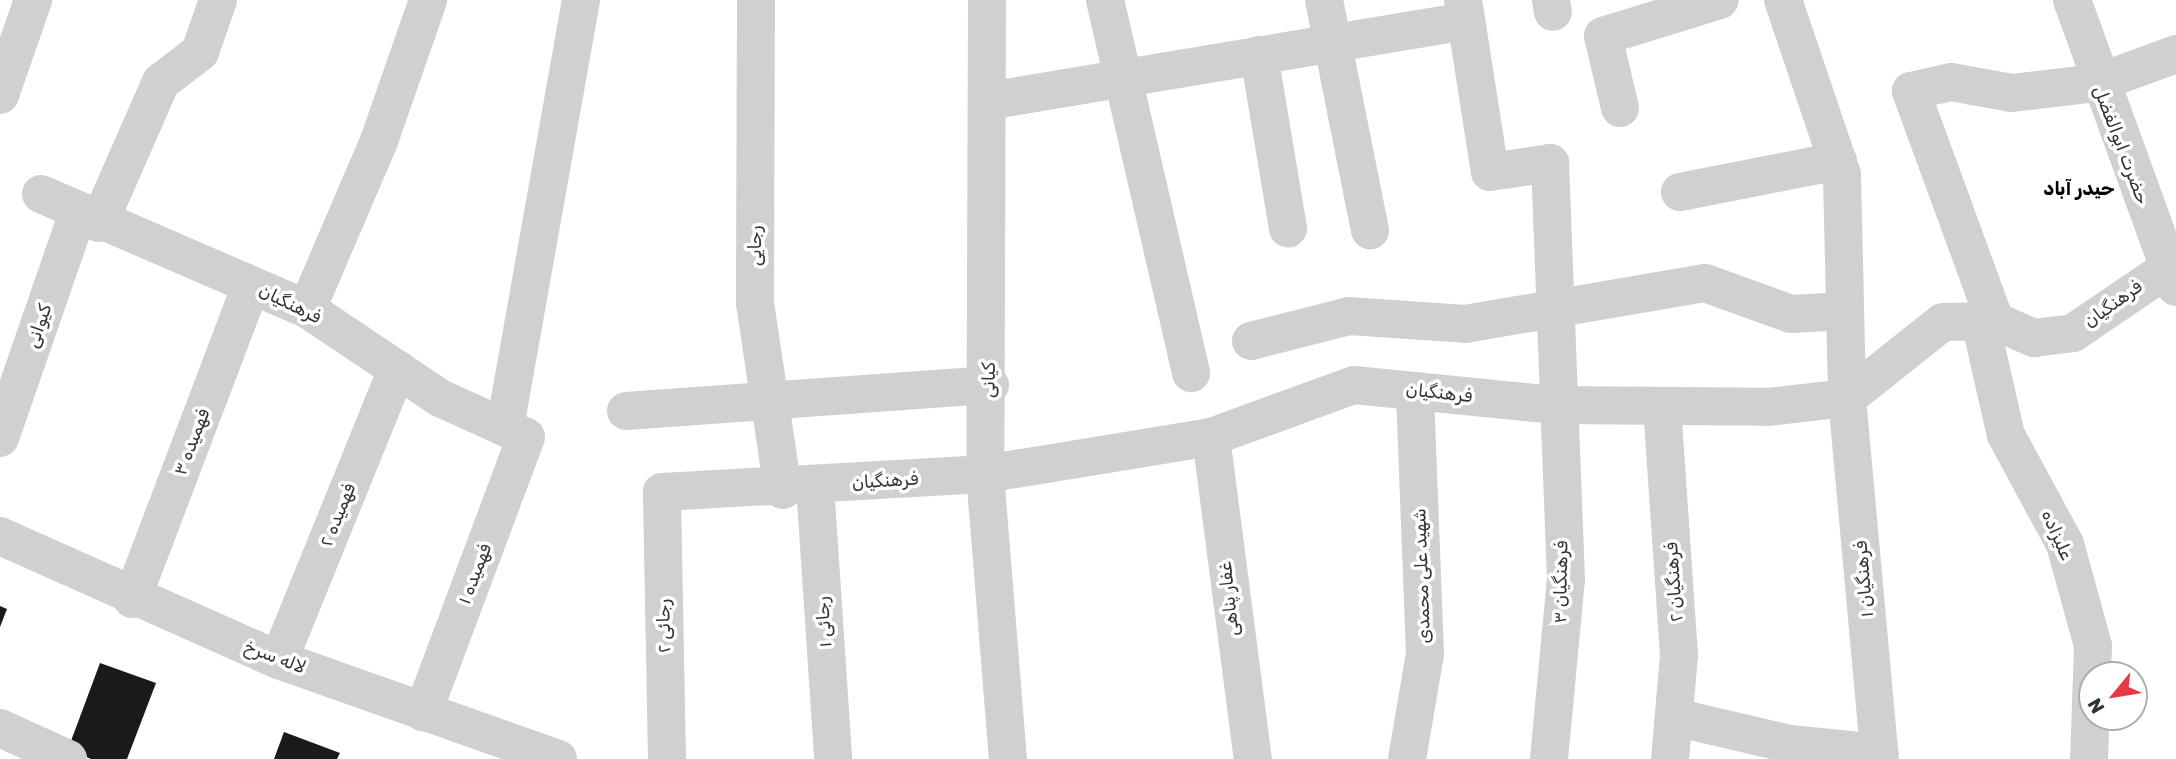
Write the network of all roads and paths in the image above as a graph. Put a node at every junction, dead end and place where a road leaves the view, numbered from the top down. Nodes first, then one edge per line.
1 (33, 0) edge
2 (218, 0) edge
3 (428, 0) edge
4 (581, 0) edge
5 (756, 0) edge
6 (987, 0) edge
7 (1105, 0) edge
8 (1324, 0) edge
9 (1720, 0) edge
10 (1783, 0) edge
11 (2072, 0) edge
12 (1464, 11) edge
13 (1333, 43) junction
14 (2176, 54) edge
15 (1259, 55) junction
16 (1123, 78) junction
17 (2097, 83) junction
18 (0, 95) edge
19 (988, 101) junction
20 (1620, 108) dead end
21 (1838, 161) junction
22 (1680, 192) dead end
23 (41, 194) dead end
24 (89, 218) junction
25 (1288, 229) dead end
26 (1370, 230) dead end
27 (2173, 271) edge
28 (251, 286) junction
29 (1553, 307) junction
30 (307, 309) junction
31 (1844, 311) junction
32 (1987, 321) junction
33 (1251, 341) dead end
34 (397, 369) junction
35 (1191, 373) dead end
36 (990, 385) junction
37 (1415, 391) junction
38 (769, 396) junction
39 (1847, 398) junction
40 (1554, 405) junction
41 (1662, 406) junction
42 (626, 411) dead end
43 (515, 432) junction
44 (1211, 437) junction
45 (0, 438) edge
46 (985, 474) junction
47 (799, 488) junction
48 (662, 492) joint
49 (0, 536) edge
50 (132, 599) junction
51 (279, 660) junction
52 (423, 712) junction
53 (1674, 718) junction
54 (0, 728) edge
55 (1880, 756) edge
56 (68, 759) edge
57 (558, 759) edge
58 (667, 759) edge
59 (833, 759) edge
60 (1008, 759) edge
61 (1253, 759) edge
62 (1407, 759) edge
63 (1549, 759) edge
64 (1670, 759) edge
65 (2089, 759) edge

1 - 18 street
2 - 24 street, کیوانی
3 - 30 street
4 - 43 street, فهمیده ۱
5 - 38 street, رجایی
6 - 19 street, کیانی
7 - 16 street
8 - 13 street
9 - 20 street
10 - 21 street, فرهنگیان ۱
11 - 17 street, حضرت ابوالفضل
12 - 13 street
12 - 29 street, فرهنگیان ۳
13 - 15 street
13 - 26 street
14 - 17 street
15 - 16 street
15 - 25 street
16 - 19 street
16 - 35 street
17 - 27 street, حضرت ابوالفضل
17 - 32 street, علیزاده
19 - 36 street, کیانی
21 - 22 street
21 - 31 street, فرهنگیان ۱
23 - 24 street, فرهنگیان
24 - 28 street, فرهنگیان
24 - 45 street, کیوانی
27 - 32 street, فرهنگیان
28 - 30 street, فرهنگیان
28 - 50 street, فهمیده ۳
29 - 31 street
29 - 33 street
29 - 40 street, فرهنگیان ۳
30 - 34 street, فرهنگیان
31 - 39 street, فرهنگیان ۱
32 - 39 street, فرهنگیان
32 - 65 street, علیزاده
34 - 43 street, فرهنگیان
34 - 51 street, فهمیده ۲
36 - 38 street
36 - 46 street, کیانی
37 - 40 street, فرهنگیان
37 - 44 street, فرهنگیان
37 - 62 street, شهید علی محمدی
38 - 42 street
38 - 47 street, رجایی
39 - 41 street, فرهنگیان
39 - 55 street, فرهنگیان ۱
40 - 41 street, فرهنگیان
40 - 63 street, فرهنگیان ۳
41 - 53 street, فرهنگیان ۲
43 - 52 street, فهمیده ۱
44 - 46 street, فرهنگیان
44 - 61 street, غفار پناهی
46 - 47 street, فرهنگیان
46 - 60 street, کیانی
47 - 48 street, فرهنگیان
47 - 59 street, رجائی ۱
48 - 58 street, رجائی ۲
49 - 50 street, لاله سرخ
50 - 51 street, لاله سرخ
51 - 52 street, لاله سرخ
52 - 57 street, لاله سرخ
53 - 55 street
53 - 64 street, فرهنگیان ۲
54 - 56 street

